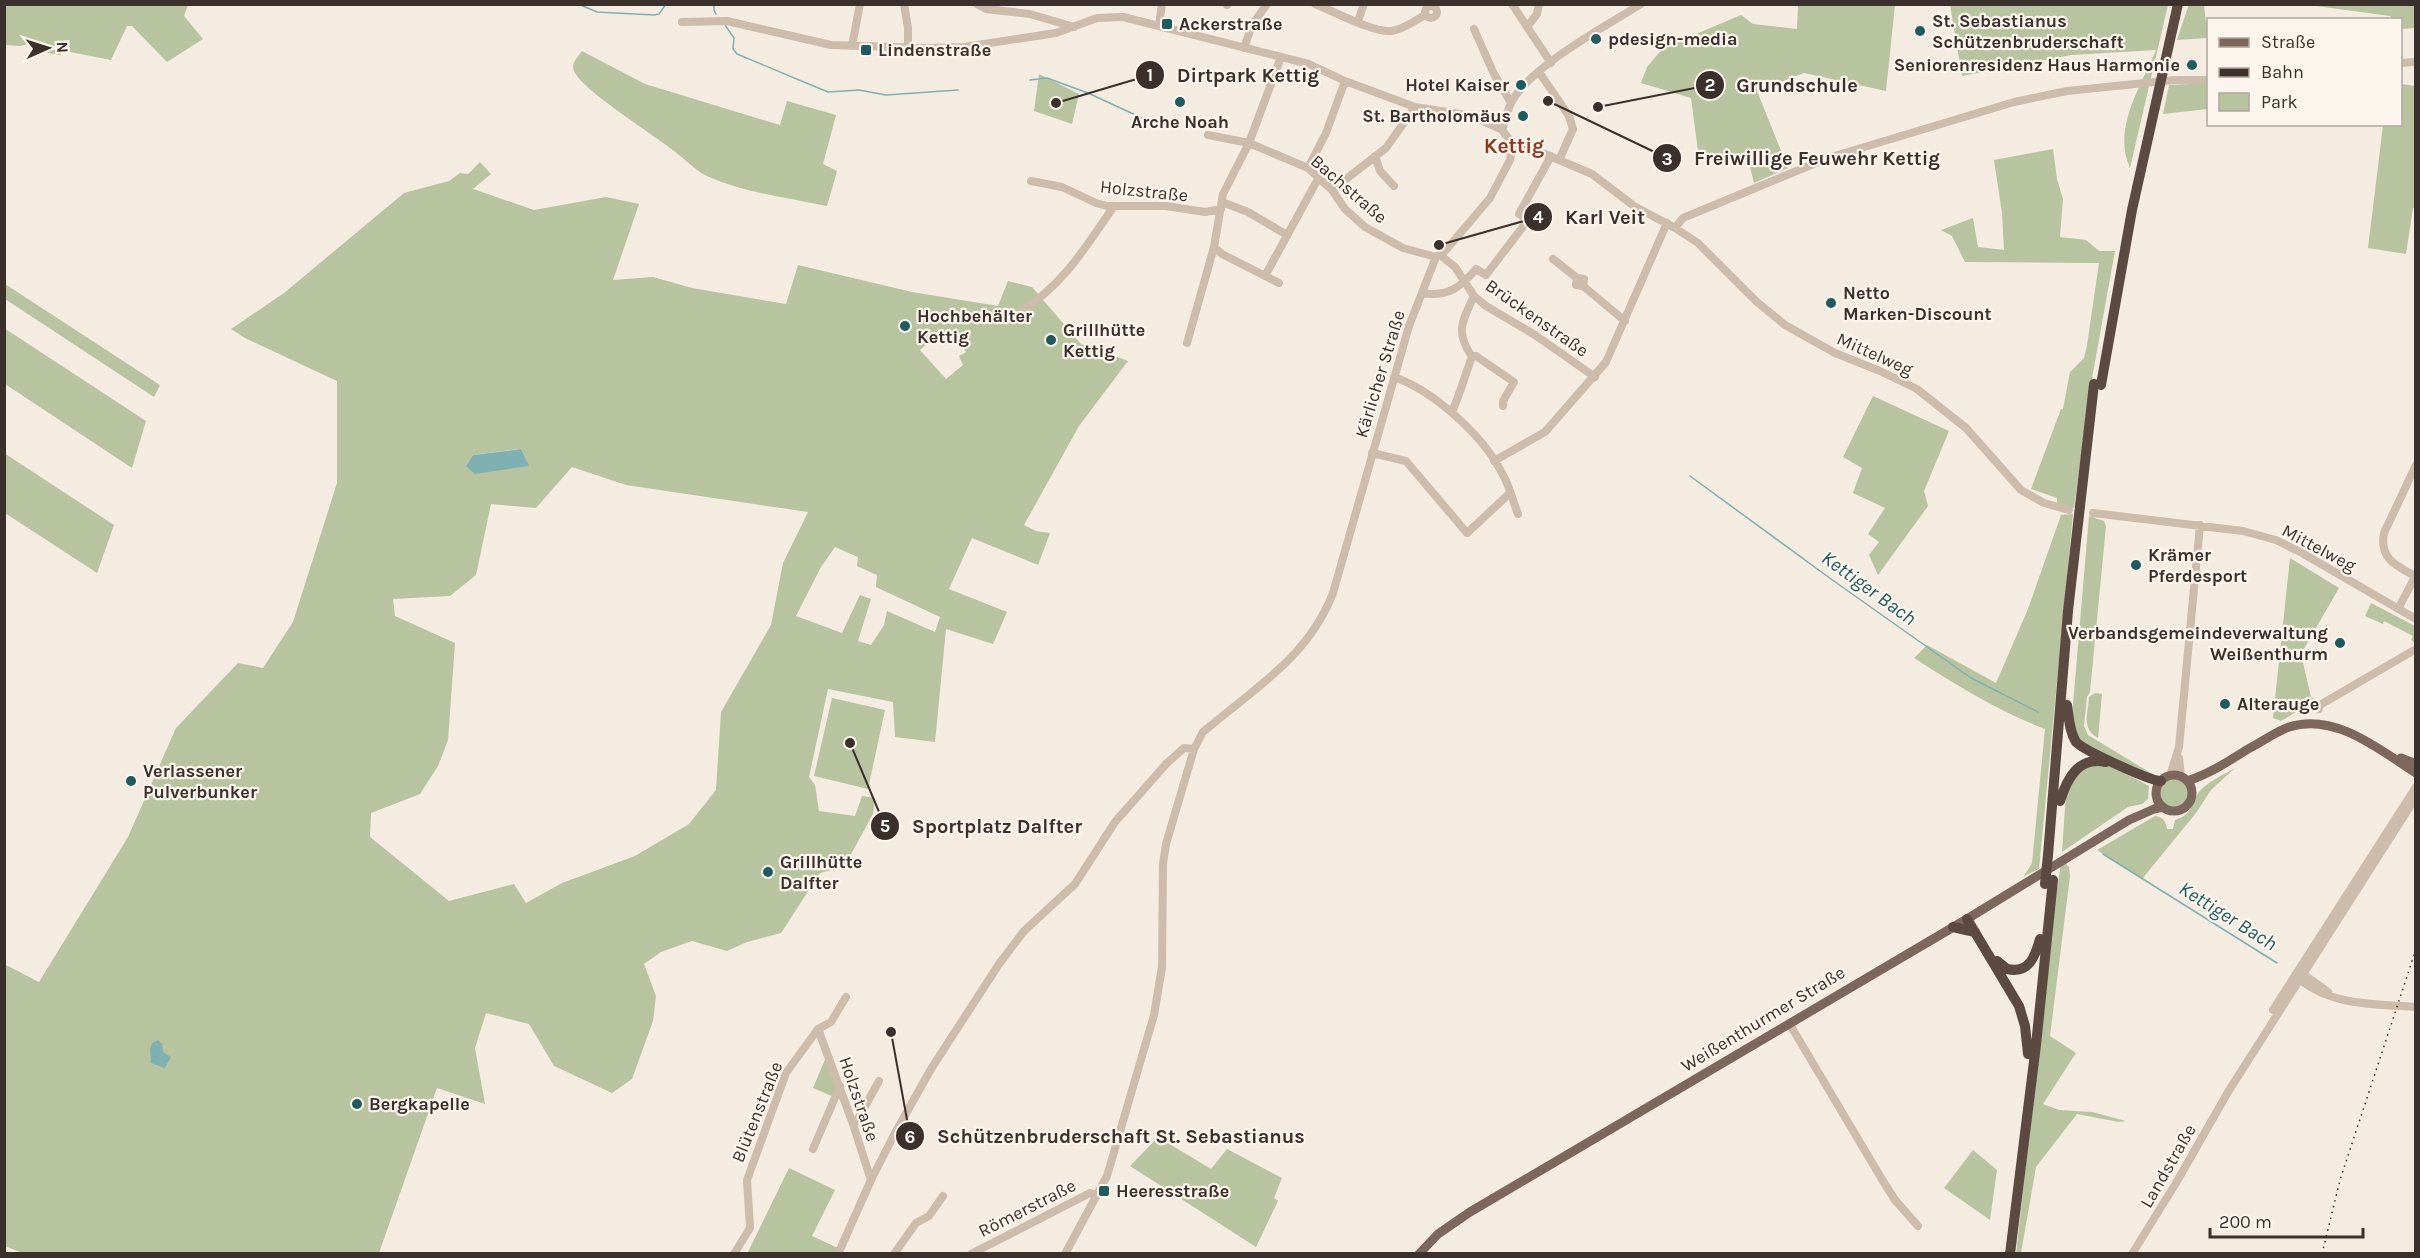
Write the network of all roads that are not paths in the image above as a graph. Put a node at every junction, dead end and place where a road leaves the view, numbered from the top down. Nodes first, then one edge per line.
1 (860, 4) edge
2 (904, 4) edge
3 (977, 4) edge
4 (1161, 4) edge
5 (1267, 4) edge
6 (1315, 4) edge
7 (1364, 4) edge
8 (1512, 4) edge
9 (1539, 4) edge
10 (1641, 4) edge
11 (2171, 4) edge
12 (2178, 4) edge
13 (1425, 15) dead end
14 (1358, 21) junction
15 (681, 22) dead end
16 (1159, 25) junction
17 (1074, 27) junction
18 (1527, 27) junction
19 (1474, 29) dead end
20 (852, 46) junction
21 (908, 47) junction
22 (1246, 48) junction
23 (1281, 57) junction
24 (1551, 63) junction
25 (1539, 72) junction
26 (2207, 80) edge
27 (1345, 81) junction
28 (1511, 103) junction
29 (1414, 106) junction
30 (1502, 130) junction
31 (1208, 135) dead end
32 (1249, 142) junction
33 (1514, 144) junction
34 (1375, 156) junction
35 (1551, 156) junction
36 (1560, 158) junction
37 (1308, 168) junction
38 (1319, 177) junction
39 (1031, 181) dead end
40 (1394, 186) dead end
41 (1332, 190) junction
42 (1114, 206) junction
43 (1221, 206) junction
44 (1667, 223) junction
45 (1675, 228) junction
46 (1287, 235) junction
47 (1214, 247) junction
48 (1438, 256) junction
49 (1553, 259) dead end
50 (1265, 276) junction
51 (1466, 281) junction
52 (1279, 283) dead end
53 (1422, 293) junction
54 (1474, 296) junction
55 (1020, 312) dead end
56 (1625, 321) junction
57 (1187, 343) dead end
58 (1472, 357) junction
59 (1394, 377) junction
60 (1595, 377) junction
61 (2098, 385) junction
62 (1503, 406) dead end
63 (1452, 412) junction
64 (1372, 453) junction
65 (1494, 461) junction
66 (2415, 465) edge
67 (1510, 493) junction
68 (2069, 510) dead end
69 (2093, 513) dead end
70 (1518, 514) dead end
71 (2200, 525) junction
72 (2415, 575) edge
73 (2398, 609) junction
74 (2415, 619) edge
75 (2415, 649) edge
76 (2067, 705) junction
77 (2319, 709) dead end
78 (2179, 747) junction
79 (1194, 749) junction
80 (2415, 766) edge
81 (2215, 769) junction
82 (2184, 779) junction
83 (2161, 786) junction
84 (2415, 787) edge
85 (2191, 790) junction
86 (2415, 797) edge
87 (2060, 801) junction
88 (2163, 807) junction
89 (2129, 820) junction
90 (2051, 853) junction
91 (2049, 882) junction
92 (1970, 917) junction
93 (1953, 927) junction
94 (1975, 932) junction
95 (2040, 939) junction
96 (2298, 974) junction
97 (2309, 987) junction
98 (846, 997) dead end
99 (2334, 997) junction
100 (2285, 1000) junction
101 (2415, 1007) edge
102 (1789, 1023) junction
103 (818, 1029) junction
104 (2028, 1054) junction
105 (879, 1081) dead end
106 (840, 1086) junction
107 (2228, 1092) junction
108 (853, 1124) junction
109 (813, 1149) dead end
110 (871, 1180) junction
111 (943, 1196) dead end
112 (1097, 1196) junction
113 (1918, 1226) dead end
114 (734, 1254) edge
115 (838, 1254) edge
116 (894, 1254) edge
117 (971, 1254) edge
118 (1065, 1254) edge
119 (1419, 1254) edge
120 (2003, 1254) edge
121 (2010, 1254) edge
122 (2133, 1254) edge

1 - 20 street
2 - 21 street
3 - 17 street
4 - 16 street
5 - 22 street
6 - 14 street
7 - 14 street
8 - 18 street
9 - 18 street
10 - 24 street
11 - 61 highway
12 - 61 highway, bridge
13 - 14 street
15 - 20 street
16 - 17 street
16 - 22 street
17 - 21 street
18 - 24 street
19 - 28 street
20 - 21 street
22 - 23 street
23 - 27 street
23 - 32 street
24 - 25 street
25 - 28 street
25 - 36 street
26 - 45 street
27 - 29 street
27 - 37 street
28 - 30 street
29 - 30 street
29 - 34 street
30 - 33 street
31 - 32 street, Bachstraße
32 - 37 street, Bachstraße
32 - 43 street
33 - 35 street
33 - 48 street
34 - 40 street
34 - 41 street
35 - 36 street
35 - 51 street
36 - 44 street
37 - 38 street, Bachstraße
38 - 41 street, Bachstraße
38 - 46 street
39 - 42 street, Holzstraße
41 - 48 street, Bachstraße
42 - 43 street, Holzstraße
42 - 55 street
43 - 46 street
43 - 47 street
44 - 45 street, Mittelweg
44 - 56 street
45 - 68 street, Mittelweg
46 - 50 street
47 - 50 street
47 - 57 street
48 - 51 street, Brückenstraße
48 - 53 street, Kärlicher Straße
49 - 56 street
50 - 52 street
51 - 53 street
51 - 54 street, Brückenstraße
53 - 59 street, Kärlicher Straße
54 - 58 street
54 - 60 street, Brückenstraße
56 - 60 street
58 - 62 street
58 - 63 street
59 - 63 street
59 - 64 street, Kärlicher Straße
60 - 65 street
61 - 76 highway
61 - 90 highway
63 - 65 street
64 - 67 street
64 - 79 street, Kärlicher Straße
65 - 67 street
66 - 72 street
67 - 70 street
69 - 71 street, Mittelweg
71 - 73 street, Mittelweg
71 - 78 street
72 - 73 street
73 - 74 street, Mittelweg
75 - 77 street
76 - 83 highway
76 - 87 highway
78 - 82 street
78 - 83 street
79 - 110 street
79 - 112 street
80 - 81 main road
81 - 82 main road
81 - 85 main road
82 - 83 main road
82 - 85 main road
83 - 87 highway
83 - 88 main road
83 - 89 main road, Weißenthurmer Straße
84 - 96 street
85 - 88 main road
86 - 96 street
87 - 90 highway
88 - 89 main road, Weißenthurmer Straße
89 - 92 main road, Weißenthurmer Straße
90 - 91 highway, bridge
91 - 95 highway
91 - 121 highway
92 - 93 main road, Weißenthurmer Straße
92 - 94 highway
92 - 95 highway
93 - 94 highway
93 - 102 main road, Weißenthurmer Straße
94 - 104 highway
95 - 104 highway
96 - 97 street
96 - 99 street
96 - 100 street
96 - 107 street
97 - 99 street
97 - 100 street
98 - 103 street, Blütenstraße
99 - 101 street
100 - 107 street
102 - 113 street
102 - 119 main road, Weißenthurmer Straße
103 - 106 street, Holzstraße
103 - 114 street, Blütenstraße
104 - 120 highway
105 - 108 street
106 - 108 street, Holzstraße
106 - 109 street
107 - 122 street, Landstraße
108 - 110 street, Holzstraße
110 - 115 street
111 - 116 street
112 - 117 street, Römerstraße
112 - 118 street

